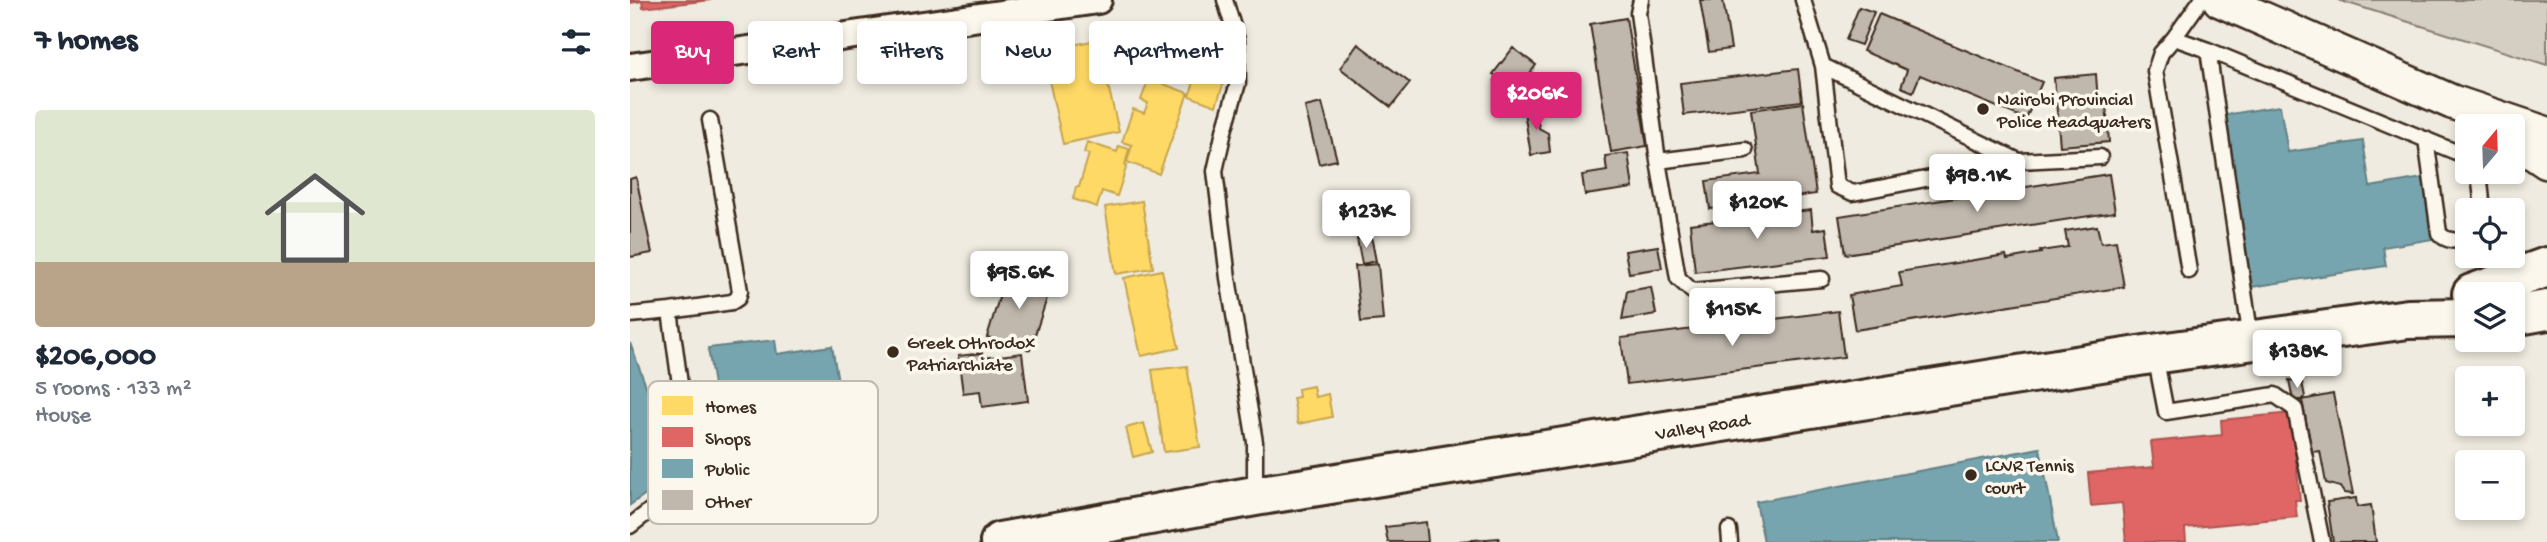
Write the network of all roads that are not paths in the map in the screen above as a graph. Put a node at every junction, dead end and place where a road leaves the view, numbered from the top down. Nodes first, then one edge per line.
1 (1098, 0) edge
2 (1224, 0) edge
3 (1641, 0) edge
4 (1803, 0) edge
5 (2201, 0) edge
6 (2220, 0) edge
7 (2174, 38) junction
8 (2208, 50) junction
9 (1823, 66) junction
10 (630, 67) edge
11 (2452, 102) junction
12 (2472, 114) edge
13 (709, 120) dead end
14 (2547, 134) edge
15 (2426, 139) junction
16 (2525, 147) edge
17 (1745, 150) dead end
18 (2455, 151) edge
19 (2100, 157) dead end
20 (1658, 161) junction
21 (2019, 161) junction
22 (2547, 162) edge
23 (2455, 241) edge
24 (2547, 267) edge
25 (2189, 271) dead end
26 (1822, 279) dead end
27 (2506, 282) edge
28 (2455, 301) edge
29 (670, 310) junction
30 (2547, 310) edge
31 (2525, 314) edge
32 (630, 315) edge
33 (2455, 318) edge
34 (2408, 319) junction
35 (2252, 340) junction
36 (2154, 354) junction
37 (680, 381) edge
38 (1255, 496) junction
39 (648, 512) edge
40 (630, 526) edge
41 (1000, 542) edge
42 (2322, 542) edge

1 - 10 street
2 - 38 lane
3 - 20 lane
4 - 9 lane
5 - 7 lane
6 - 11 street
7 - 8 lane
7 - 25 lane
8 - 15 lane
8 - 35 lane
9 - 21 lane
9 - 21 lane
11 - 12 street
11 - 14 street
13 - 29 lane
15 - 18 lane
15 - 23 lane
16 - 22 street
17 - 20 lane
19 - 21 lane
20 - 26 lane
24 - 27 main road, Valley Road
28 - 34 main road, Valley Road
29 - 32 lane
29 - 37 lane
30 - 31 main road
33 - 34 main road, Valley Road
34 - 35 main road, Valley Road
35 - 36 main road, Valley Road
36 - 38 main road, Valley Road
36 - 42 lane
38 - 41 main road, Valley Road
39 - 40 lane

